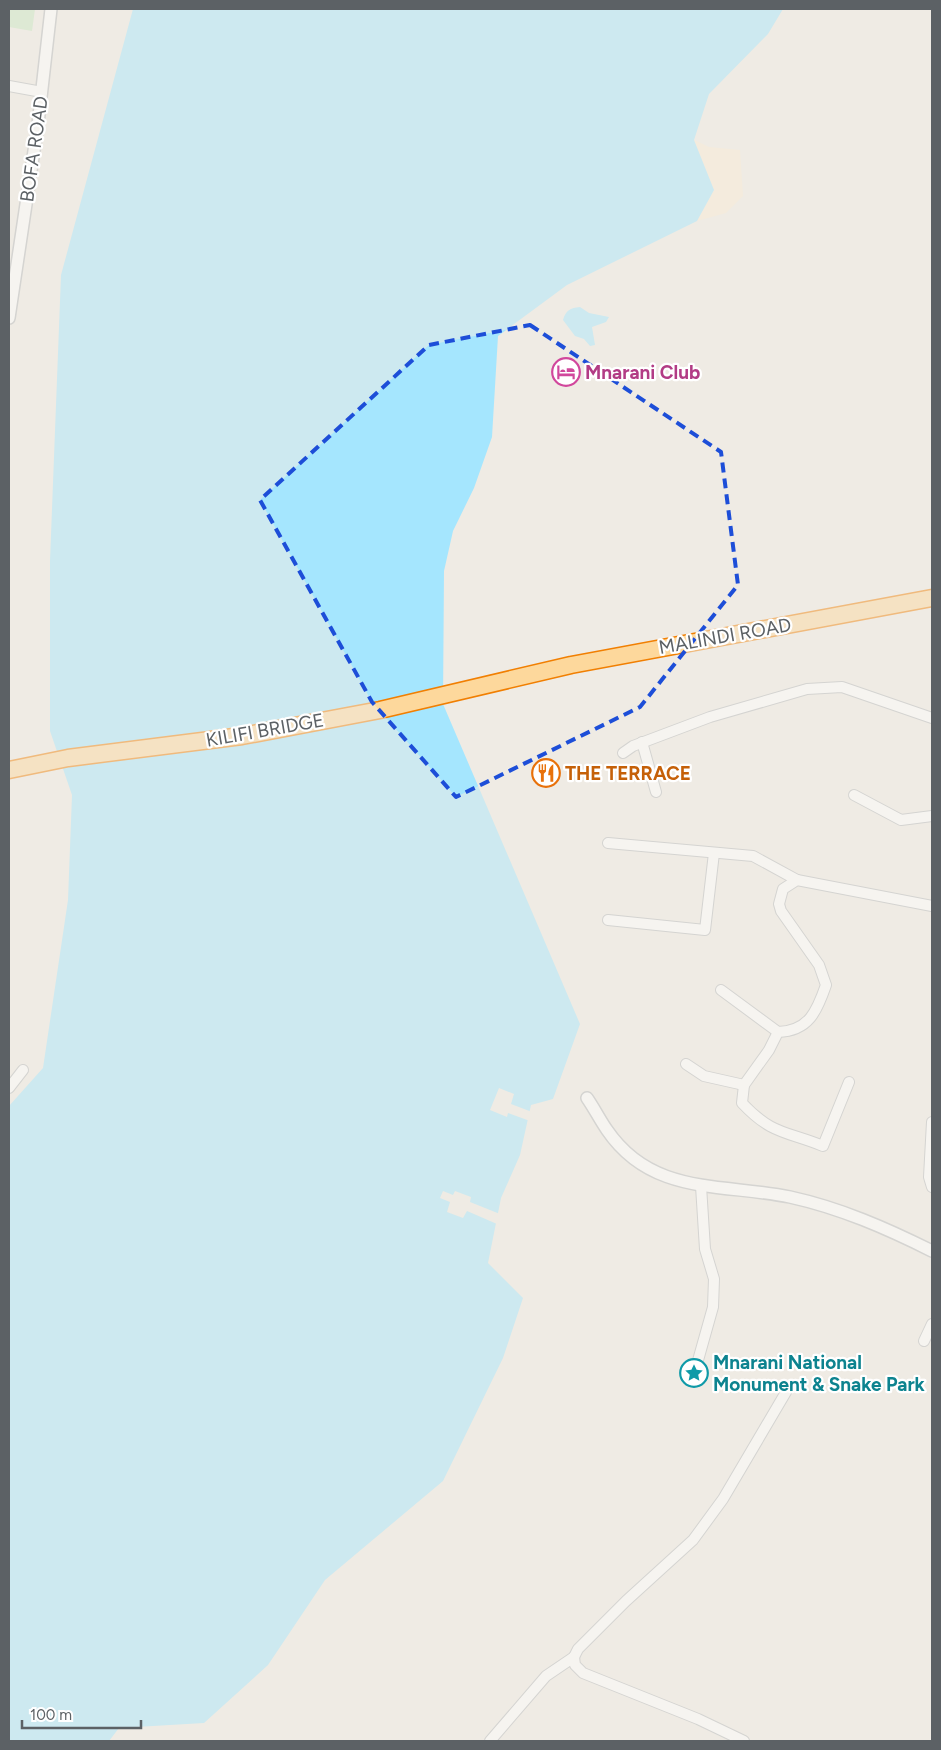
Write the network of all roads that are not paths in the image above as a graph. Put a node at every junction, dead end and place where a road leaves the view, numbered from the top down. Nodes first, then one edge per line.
1 (50, 9) edge
2 (9, 86) edge
3 (42, 92) junction
4 (11, 294) edge
5 (9, 318) edge
6 (932, 598) edge
7 (518, 677) joint
8 (932, 718) edge
9 (642, 742) junction
10 (624, 753) dead end
11 (9, 770) edge
12 (656, 792) dead end
13 (854, 795) dead end
14 (932, 816) edge
15 (608, 843) dead end
16 (714, 853) junction
17 (797, 880) junction
18 (932, 906) edge
19 (608, 920) dead end
20 (721, 990) dead end
21 (778, 1032) junction
22 (686, 1064) dead end
23 (23, 1070) dead end
24 (849, 1082) dead end
25 (744, 1085) junction
26 (9, 1088) edge
27 (587, 1098) dead end
28 (932, 1122) edge
29 (701, 1186) junction
30 (932, 1187) edge
31 (932, 1251) edge
32 (932, 1324) edge
33 (924, 1341) dead end
34 (695, 1371) dead end
35 (786, 1392) dead end
36 (574, 1657) junction
37 (490, 1741) edge
38 (744, 1741) edge

1 - 3 street, BOFA ROAD
2 - 3 street
3 - 4 street, BOFA ROAD
4 - 5 street, BOFA ROAD
6 - 7 highway, MALINDI ROAD
7 - 11 highway, KILIFI BRIDGE
8 - 9 street
9 - 10 street
9 - 12 street
13 - 14 street
15 - 16 street
16 - 17 street
16 - 19 street
17 - 18 street
17 - 21 street
20 - 21 street
21 - 25 street
22 - 25 street
23 - 26 street
24 - 25 street
27 - 29 street
28 - 30 street
29 - 31 street
29 - 34 street
32 - 33 street
35 - 36 street
36 - 37 street
36 - 38 street

